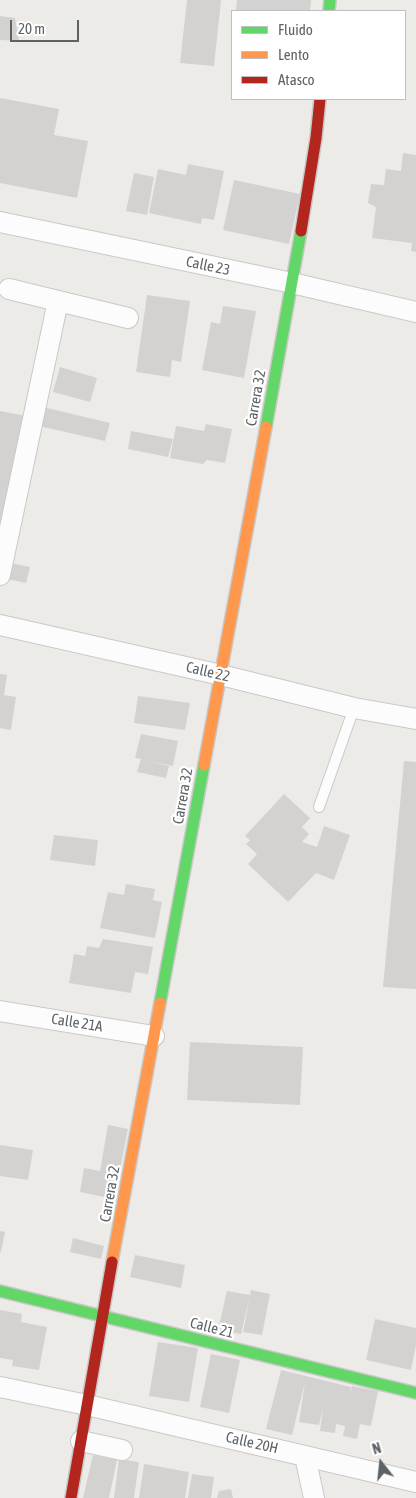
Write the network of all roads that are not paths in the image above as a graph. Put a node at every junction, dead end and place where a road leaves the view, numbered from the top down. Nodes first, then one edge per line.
1 (320, 100) edge
2 (0, 222) edge
3 (292, 283) junction
4 (9, 288) dead end
5 (58, 301) junction
6 (416, 312) edge
7 (128, 318) dead end
8 (0, 575) edge
9 (0, 625) edge
10 (221, 675) junction
11 (354, 708) junction
12 (416, 719) edge
13 (319, 807) dead end
14 (0, 1011) edge
15 (154, 1036) junction
16 (0, 1291) edge
17 (102, 1317) junction
18 (0, 1387) edge
19 (416, 1393) edge
20 (87, 1405) junction
21 (81, 1440) junction
22 (122, 1450) dead end
23 (305, 1456) junction
24 (416, 1482) edge
25 (71, 1498) edge
26 (314, 1498) edge

1 - 3 street, Carrera 32
2 - 3 street, Calle 23
3 - 6 street, Calle 23
3 - 10 street, Carrera 32
4 - 5 street
5 - 7 street
5 - 8 street
9 - 10 street, Calle 22
10 - 11 street, Calle 22
10 - 15 street, Carrera 32
11 - 12 street, Calle 22
11 - 13 lane
14 - 15 street, Calle 21A
15 - 17 street, Carrera 32
16 - 17 street, Calle 21
17 - 19 street, Calle 21
17 - 20 street, Carrera 32
18 - 20 street, Calle 20H
20 - 21 street, Carrera 32
20 - 23 street, Calle 20H
21 - 22 street
21 - 25 street, Carrera 32
23 - 24 street, Calle 20H
23 - 26 street

